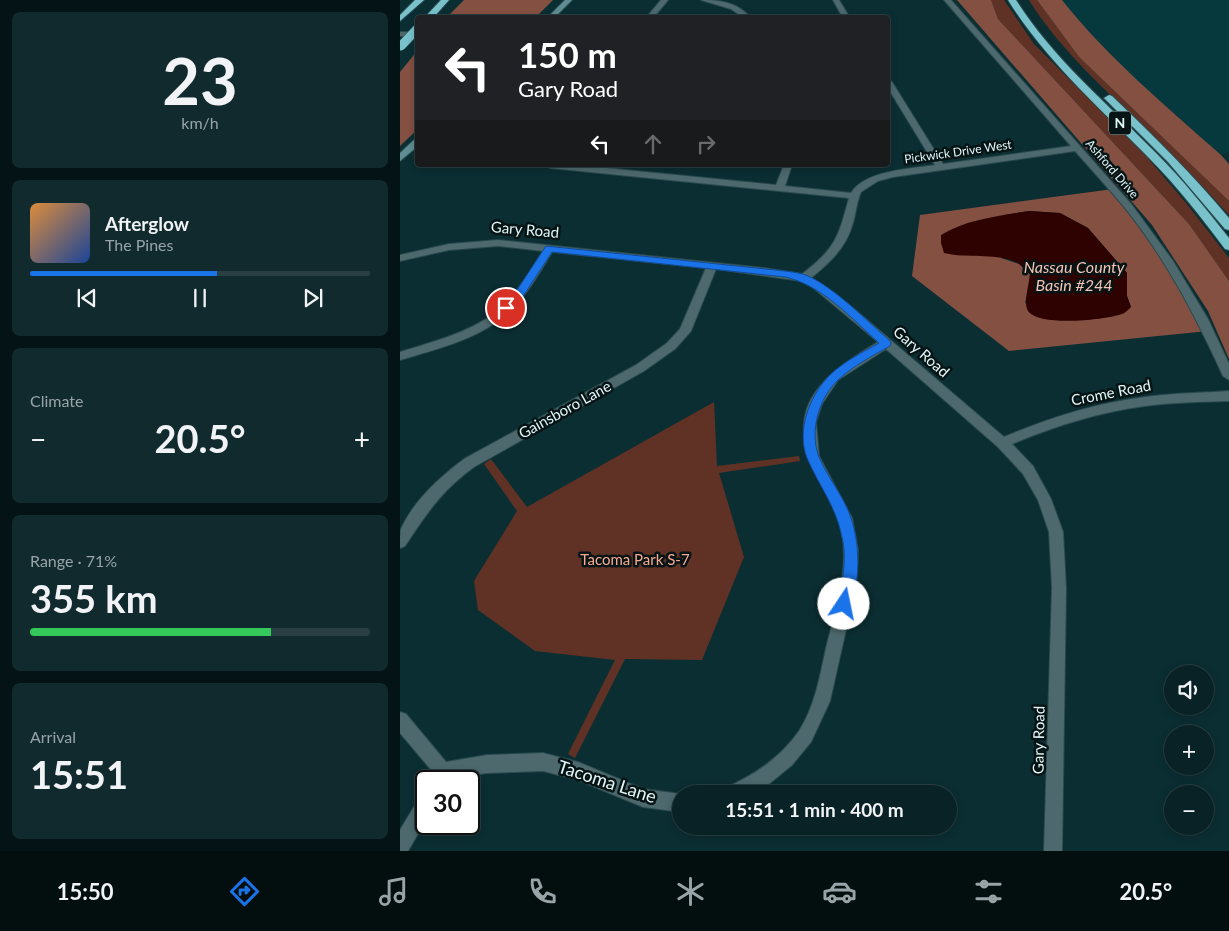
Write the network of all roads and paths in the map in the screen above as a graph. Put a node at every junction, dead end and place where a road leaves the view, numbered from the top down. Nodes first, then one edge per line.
1 (420, 0) edge
2 (445, 0) edge
3 (568, 0) edge
4 (665, 0) edge
5 (704, 0) edge
6 (836, 0) edge
7 (947, 0) edge
8 (1012, 0) edge
9 (1023, 0) edge
10 (431, 15) edge
11 (553, 15) edge
12 (652, 15) edge
13 (746, 15) edge
14 (845, 15) edge
15 (400, 20) edge
16 (415, 31) edge
17 (400, 34) edge
18 (415, 34) edge
19 (400, 46) edge
20 (1059, 47) dead end
21 (890, 85) edge
22 (1103, 92) dead end
23 (415, 144) edge
24 (1077, 148) junction
25 (400, 158) edge
26 (571, 167) edge
27 (787, 167) edge
28 (940, 167) junction
29 (780, 187) junction
30 (853, 196) junction
31 (1229, 226) edge
32 (1229, 246) edge
33 (549, 248) junction
34 (400, 258) edge
35 (712, 266) junction
36 (804, 278) junction
37 (886, 343) junction
38 (400, 356) edge
39 (1229, 376) edge
40 (1229, 396) edge
41 (1003, 443) junction
42 (400, 542) edge
43 (400, 720) edge
44 (437, 770) edge
45 (464, 770) edge
46 (751, 785) edge
47 (672, 802) edge
48 (415, 822) edge
49 (400, 847) edge
50 (1053, 851) edge

1 - 15 highway
2 - 10 highway
3 - 11 main road
4 - 12 street
5 - 13 street
6 - 14 street
7 - 24 street, Ashford Drive
8 - 32 highway, N
9 - 20 highway
16 - 19 highway, bridge
17 - 18 street
21 - 28 street
22 - 31 highway, N
23 - 25 main road
24 - 28 street, Pickwick Drive West
24 - 39 street, Ashford Drive
26 - 29 street
27 - 29 street
28 - 30 street, Pickwick Drive West
29 - 30 street
30 - 36 street
33 - 34 street, Gary Road
33 - 35 street, Gary Road
33 - 38 street
35 - 36 street, Gary Road
35 - 42 street, Gainsboro Lane
36 - 37 street, Gary Road
37 - 41 street, Gary Road
37 - 46 street
40 - 41 street, Crome Road
41 - 50 street, Gary Road
43 - 44 street
45 - 47 street, Tacoma Lane
48 - 49 street

